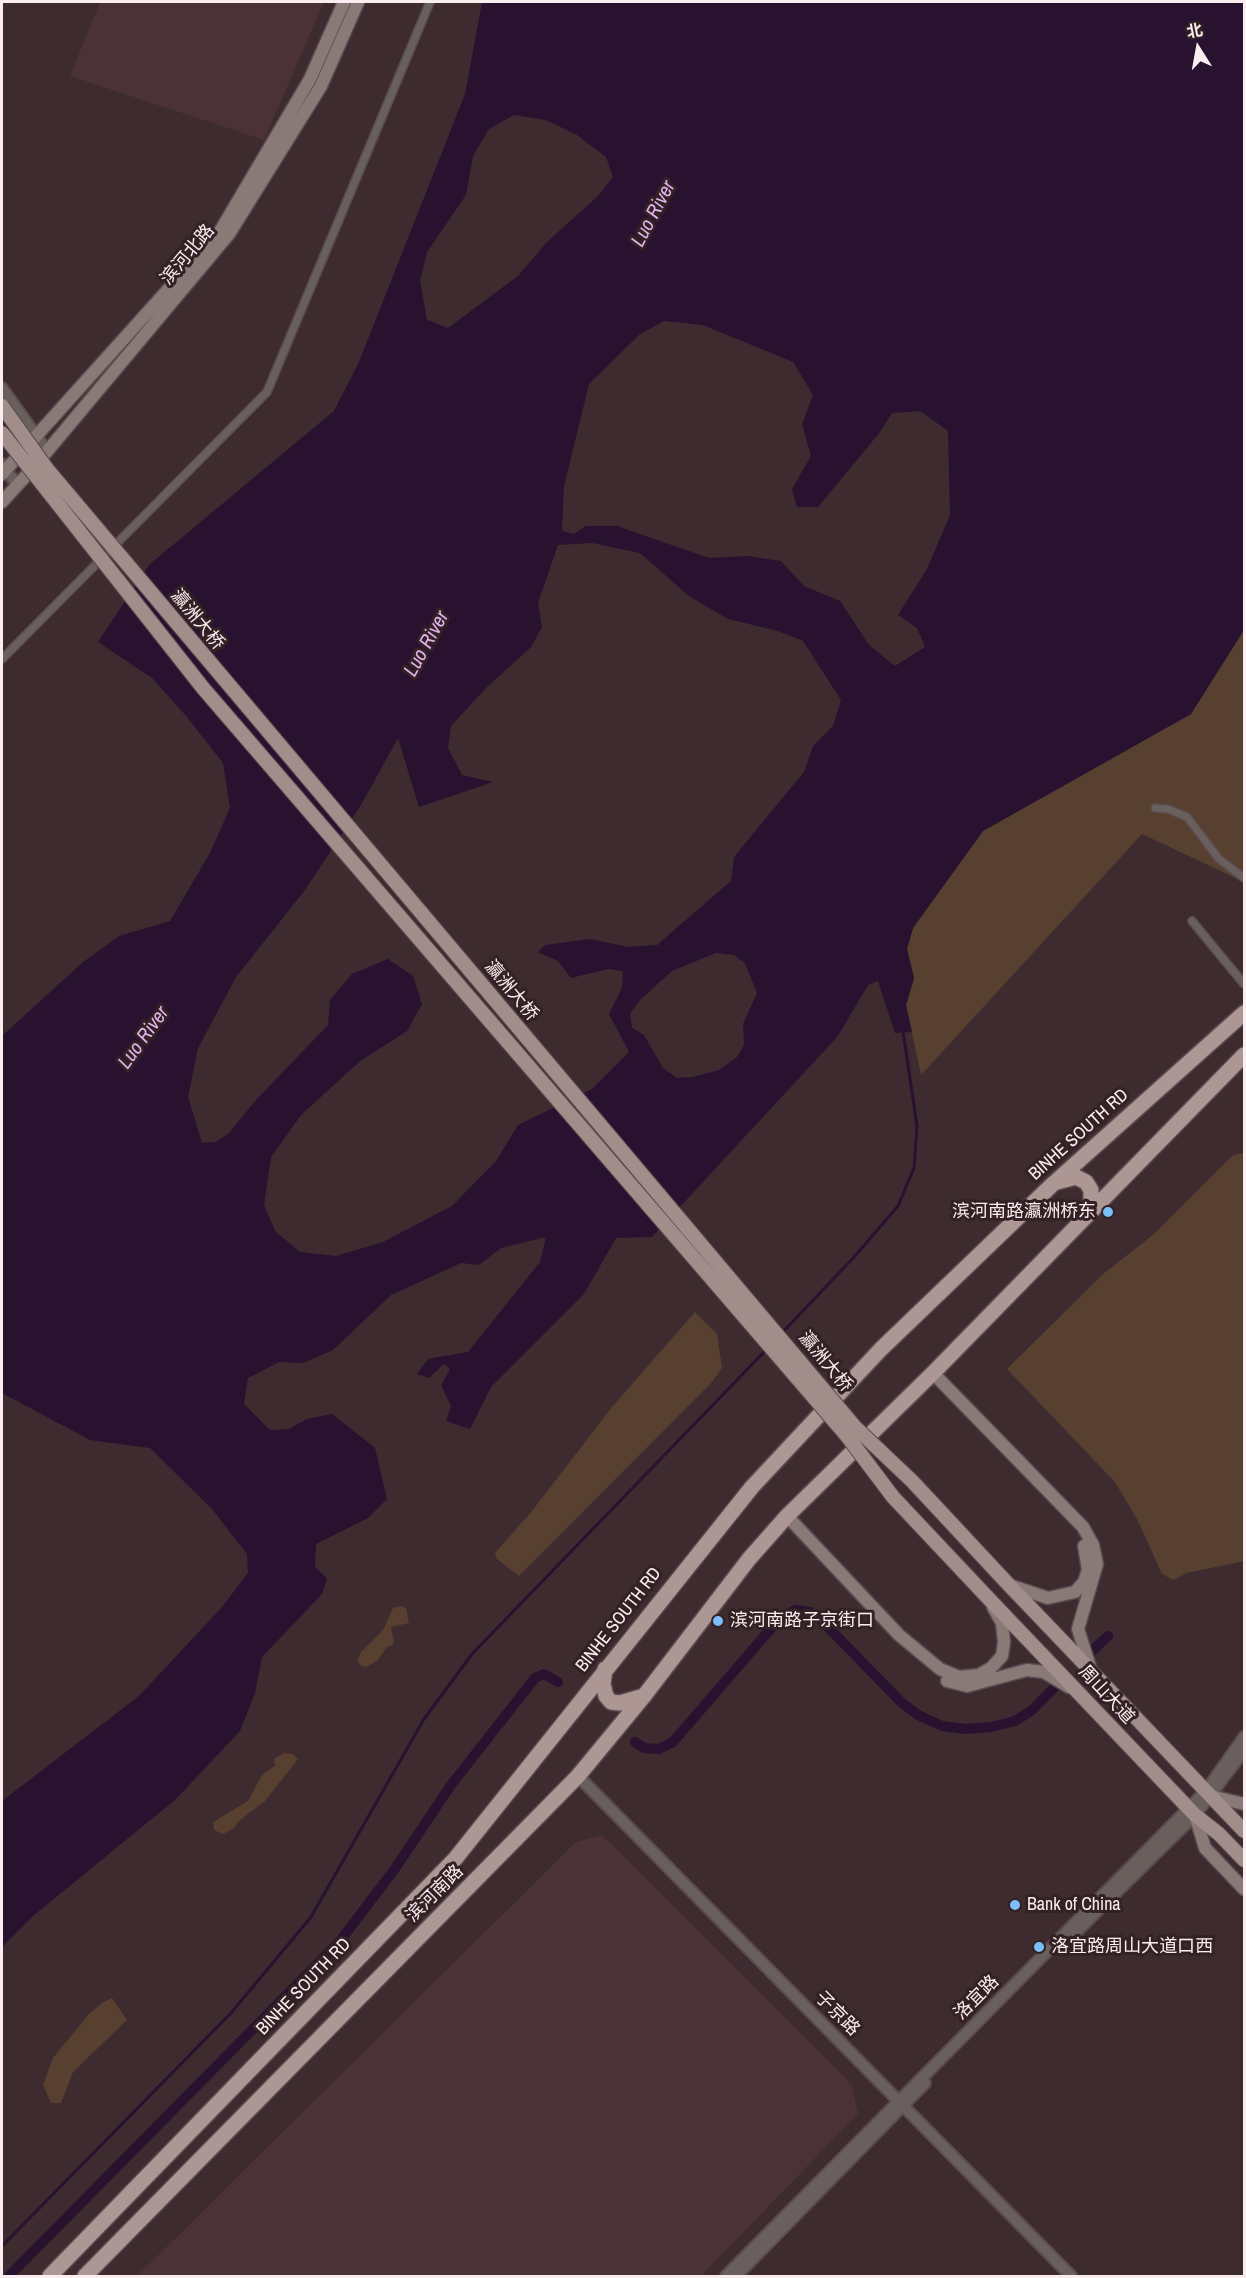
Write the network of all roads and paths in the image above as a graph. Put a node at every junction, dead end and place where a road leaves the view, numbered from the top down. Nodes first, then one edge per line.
1 (344, 2) edge
2 (358, 2) edge
3 (430, 2) edge
4 (2, 388) edge
5 (2, 406) edge
6 (2, 433) edge
7 (36, 436) junction
8 (47, 451) junction
9 (3, 469) edge
10 (17, 485) junction
11 (2, 502) edge
12 (2, 659) edge
13 (1155, 808) dead end
14 (1245, 878) edge
15 (1192, 921) dead end
16 (1244, 984) edge
17 (1245, 1013) edge
18 (1245, 1055) edge
19 (1054, 1183) junction
20 (1091, 1212) junction
21 (933, 1372) junction
22 (1063, 1509) junction
23 (787, 1516) junction
24 (1009, 1586) junction
25 (990, 1600) junction
26 (899, 1635) junction
27 (605, 1669) junction
28 (1093, 1676) junction
29 (1079, 1692) junction
30 (644, 1696) junction
31 (1245, 1737) edge
32 (1245, 1750) edge
33 (578, 1776) junction
34 (1208, 1794) junction
35 (1245, 1804) edge
36 (1192, 1812) junction
37 (1245, 1831) edge
38 (1245, 1860) edge
39 (1245, 1889) edge
40 (902, 2102) junction
41 (50, 2277) edge
42 (85, 2277) edge
43 (726, 2277) edge
44 (736, 2277) edge
45 (1071, 2277) edge

1 - 7 main road, 滨河北路
2 - 8 main road, 滨河北路
3 - 12 street
4 - 7 street
5 - 24 main road, 瀛洲大桥, bridge
6 - 25 main road, 瀛洲大桥, bridge
7 - 8 street
7 - 9 main road, 滨河北路
8 - 10 main road, 滨河北路
9 - 10 street
10 - 11 main road, 滨河北路
13 - 14 street
15 - 16 street
17 - 19 highway, BINHE SOUTH RD
18 - 20 highway
19 - 20 highway
19 - 27 highway, BINHE SOUTH RD
20 - 21 highway
21 - 22 main road
21 - 23 highway
22 - 24 main road
22 - 28 main road
23 - 26 main road
23 - 30 highway, 滨河南路
24 - 28 main road, 周山大道
25 - 26 main road
25 - 29 main road, 周山大道
26 - 29 main road
27 - 30 highway
27 - 41 highway, BINHE SOUTH RD
28 - 34 main road, 周山大道
29 - 36 main road, 周山大道
30 - 33 highway, 滨河南路
31 - 34 street, 洛宜路
32 - 34 street, 洛宜路
33 - 40 street, 子京路
33 - 42 highway, 滨河南路
34 - 35 main road
34 - 36 street, 洛宜路
34 - 37 main road, 周山大道
36 - 38 main road, 周山大道
36 - 39 main road, 周山大道
36 - 40 street, 洛宜路
40 - 43 street, 洛宜路
40 - 44 street, 洛宜路
40 - 45 street, 子京路

